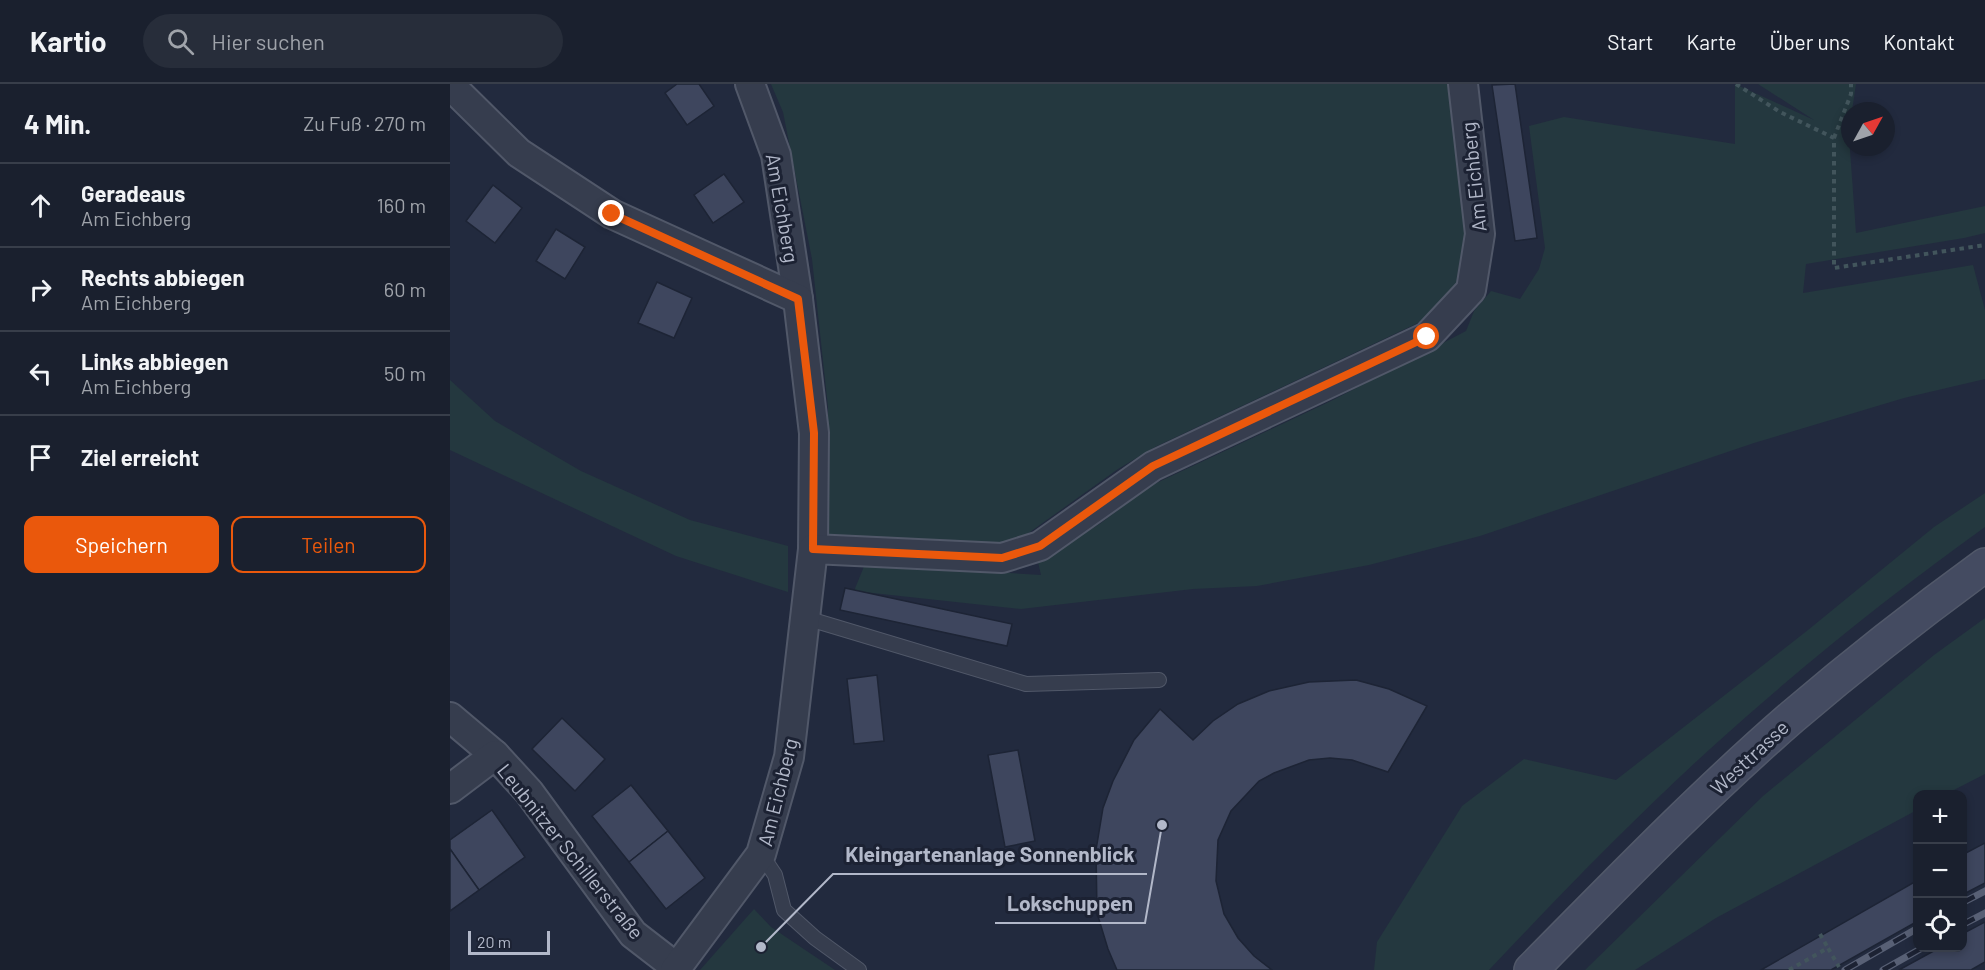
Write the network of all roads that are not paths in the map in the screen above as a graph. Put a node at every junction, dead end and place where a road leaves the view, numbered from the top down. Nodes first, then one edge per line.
1 (750, 84) edge
2 (1463, 84) edge
3 (450, 85) edge
4 (798, 299) junction
5 (813, 549) junction
6 (1985, 565) edge
7 (806, 618) junction
8 (1159, 680) dead end
9 (450, 717) edge
10 (495, 755) junction
11 (450, 789) edge
12 (761, 854) junction
13 (676, 969) edge
14 (859, 970) edge
15 (1531, 970) edge

1 - 4 street, Am Eichberg
2 - 5 street, Am Eichberg
3 - 4 street, Am Eichberg
4 - 5 street, Am Eichberg
5 - 7 street, Am Eichberg
6 - 15 main road, Westtrasse
7 - 8 lane
7 - 12 street, Am Eichberg
9 - 10 street, Leubnitzer Schillerstraße
10 - 11 street, Leubnitzer Schillerstraße
10 - 13 street, Leubnitzer Schillerstraße
12 - 13 street, Am Eichberg
12 - 14 lane

